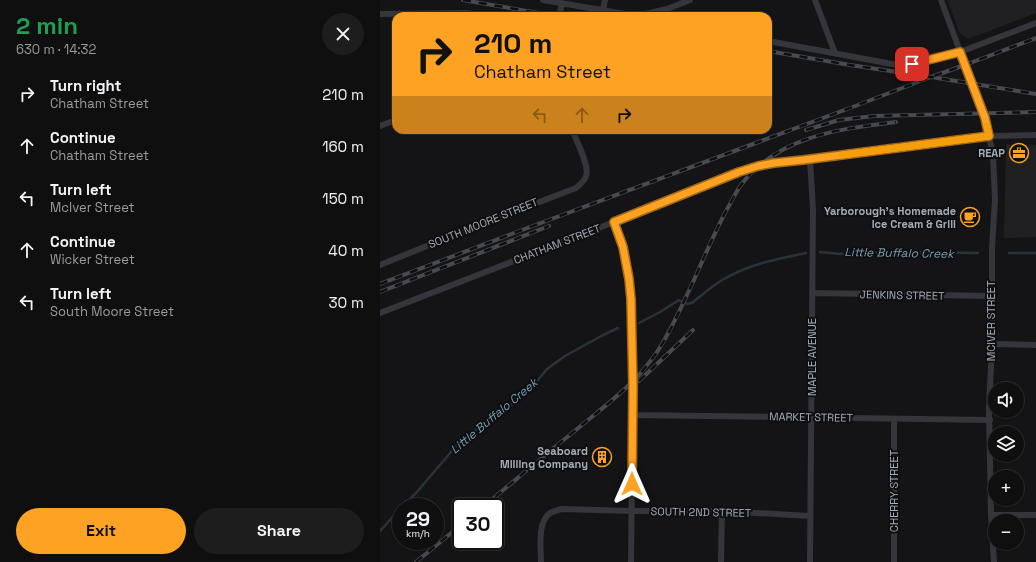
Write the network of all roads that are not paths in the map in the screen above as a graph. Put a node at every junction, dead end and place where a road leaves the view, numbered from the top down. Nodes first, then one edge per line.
1 (543, 0) edge
2 (605, 0) edge
3 (690, 0) edge
4 (814, 0) edge
5 (941, 0) edge
6 (562, 4) junction
7 (603, 10) junction
8 (560, 12) edge
9 (615, 12) edge
10 (654, 12) edge
11 (380, 14) edge
12 (392, 14) edge
13 (1036, 23) edge
14 (772, 42) edge
15 (960, 52) junction
16 (835, 53) junction
17 (392, 122) edge
18 (380, 126) edge
19 (574, 134) edge
20 (1036, 135) edge
21 (989, 136) junction
22 (806, 160) junction
23 (614, 222) junction
24 (380, 265) edge
25 (812, 293) junction
26 (992, 296) junction
27 (380, 313) edge
28 (992, 344) junction
29 (1036, 345) edge
30 (632, 415) junction
31 (812, 417) junction
32 (894, 419) junction
33 (990, 420) junction
34 (632, 511) junction
35 (722, 511) junction
36 (991, 514) edge
37 (1024, 515) edge
38 (1036, 515) edge
39 (810, 516) junction
40 (993, 550) edge
41 (541, 562) edge
42 (631, 562) edge
43 (721, 562) edge
44 (810, 562) edge
45 (894, 562) edge
46 (994, 562) edge

1 - 6 street
2 - 7 street
3 - 10 street
4 - 16 street
5 - 15 street, MCIVER STREET
6 - 7 street
6 - 8 street
7 - 9 street
11 - 12 street
13 - 15 street
14 - 16 street
15 - 16 street
15 - 21 street, MCIVER STREET
17 - 18 street
19 - 24 street, SOUTH MOORE STREET
20 - 21 street, CHATHAM STREET
21 - 22 street, CHATHAM STREET
21 - 26 street, MCIVER STREET
22 - 23 street, CHATHAM STREET
22 - 25 street, MAPLE AVENUE
23 - 27 street, CHATHAM STREET
23 - 30 street
25 - 26 street, JENKINS STREET
25 - 31 street, MAPLE AVENUE
26 - 28 street, MCIVER STREET
28 - 29 street
28 - 33 street, MCIVER STREET
30 - 31 street, MARKET STREET
30 - 34 street
31 - 32 street, MARKET STREET
31 - 39 street, MAPLE AVENUE
32 - 33 street, MARKET STREET
32 - 45 street, CHERRY STREET
33 - 36 street, MCIVER STREET
34 - 35 street, SOUTH 2ND STREET
34 - 41 street, SOUTH 2ND STREET
34 - 42 street
35 - 39 street, SOUTH 2ND STREET
35 - 43 street
37 - 38 street
39 - 44 street, MAPLE AVENUE
40 - 46 street, MCIVER STREET

